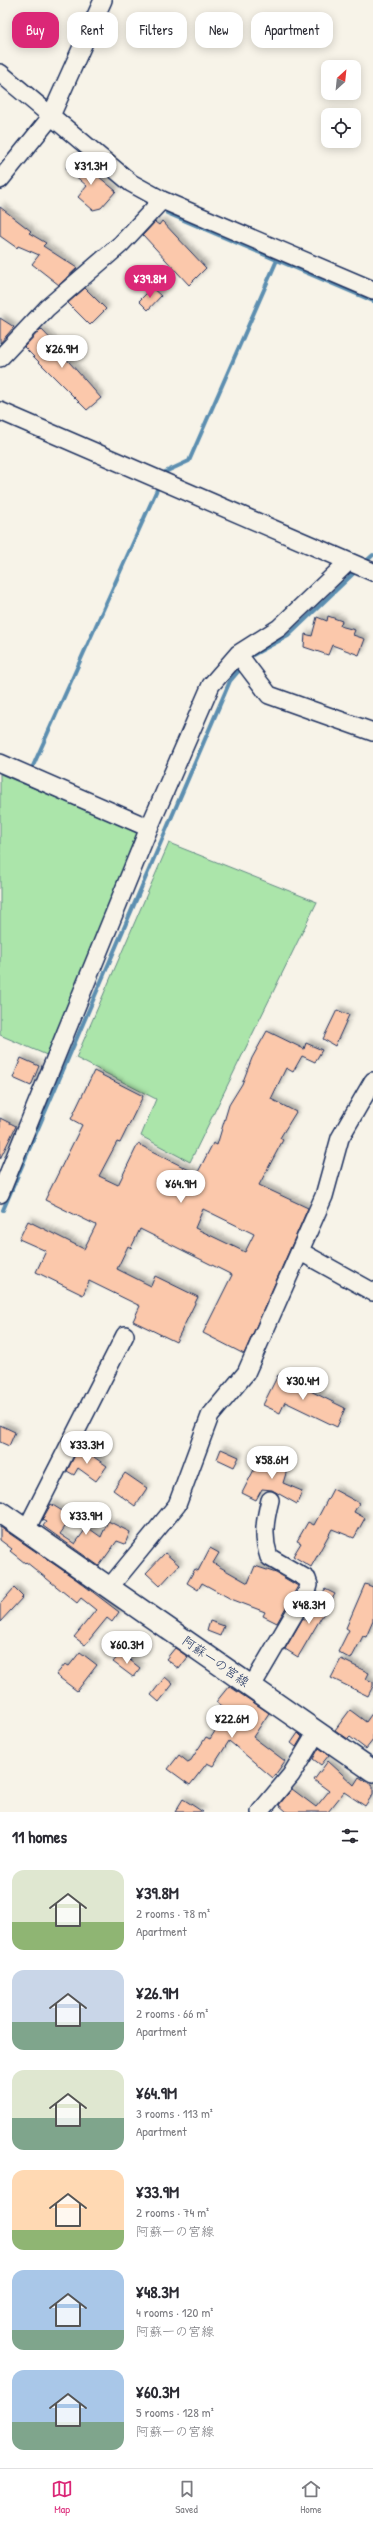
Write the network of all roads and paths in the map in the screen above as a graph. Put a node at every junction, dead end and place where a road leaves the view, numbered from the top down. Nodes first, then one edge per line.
1 (103, 0) edge
2 (0, 73) edge
3 (50, 118) junction
4 (0, 180) edge
5 (162, 200) junction
6 (373, 290) edge
7 (0, 358) edge
8 (0, 411) edge
9 (348, 562) junction
10 (373, 572) edge
11 (238, 654) junction
12 (373, 732) edge
13 (0, 763) edge
14 (149, 828) junction
15 (373, 1081) edge
16 (0, 1194) edge
17 (302, 1252) junction
18 (373, 1292) edge
19 (125, 1335) dead end
20 (270, 1500) dead end
21 (0, 1512) edge
22 (26, 1530) junction
23 (109, 1588) junction
24 (252, 1686) junction
25 (317, 1732) junction
26 (373, 1771) edge
27 (260, 1812) edge

1 - 3 street
2 - 3 street
3 - 4 street
3 - 5 street
5 - 6 street
5 - 7 street
8 - 9 street
9 - 10 street
9 - 11 street
11 - 12 street
11 - 14 street
13 - 14 street
14 - 16 street
15 - 17 street
17 - 18 street
17 - 23 street
19 - 22 street
20 - 24 street
21 - 22 main road, 阿蘇一の宮線
22 - 23 main road, 阿蘇一の宮線
23 - 24 main road, 阿蘇一の宮線
24 - 25 main road, 阿蘇一の宮線
25 - 26 main road, 阿蘇一の宮線
25 - 27 street

